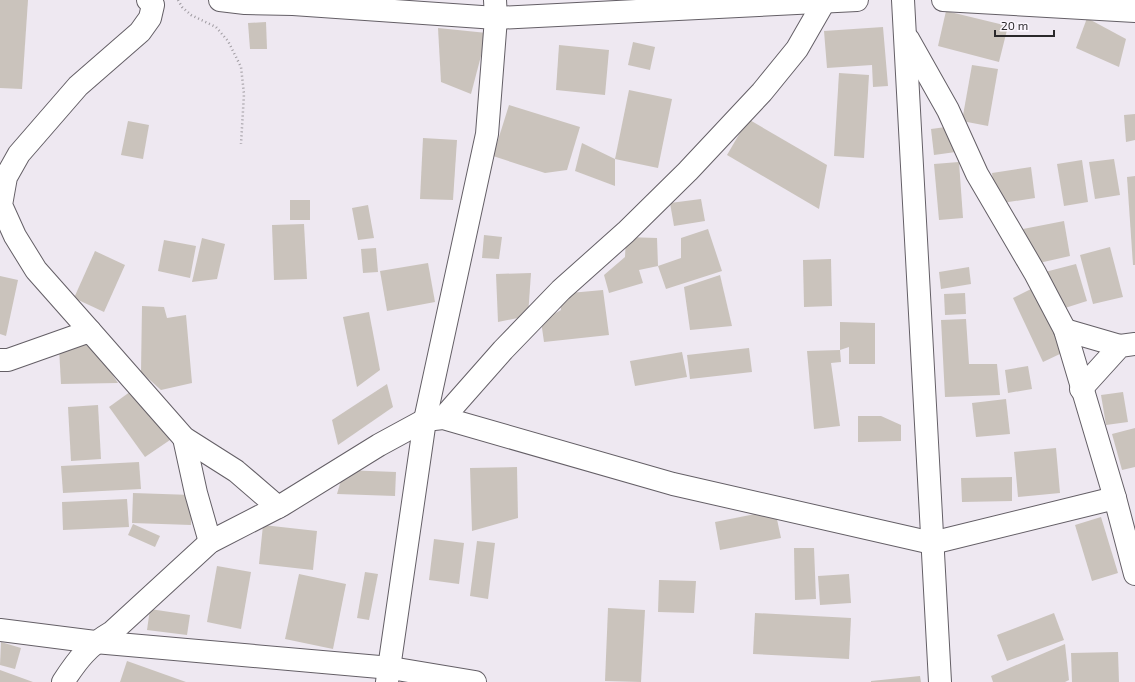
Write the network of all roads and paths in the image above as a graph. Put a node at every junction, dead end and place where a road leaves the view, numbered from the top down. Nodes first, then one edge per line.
1 (148, 0) edge
2 (178, 0) edge
3 (220, 0) edge
4 (857, 0) edge
5 (903, 0) edge
6 (943, 0) edge
7 (292, 2) edge
8 (824, 2) junction
9 (712, 4) edge
10 (495, 9) edge
11 (1135, 11) edge
12 (906, 36) junction
13 (241, 144) dead end
14 (1, 205) edge
15 (1065, 330) junction
16 (90, 331) junction
17 (1127, 345) edge
18 (0, 360) edge
19 (1081, 389) junction
20 (434, 419) junction
21 (184, 438) junction
22 (1115, 498) junction
23 (278, 507) junction
24 (210, 542) junction
25 (932, 543) junction
26 (1135, 574) edge
27 (0, 630) edge
28 (95, 642) junction
29 (389, 675) edge
30 (63, 682) edge
31 (475, 682) edge
32 (940, 682) edge

1 - 14 street
2 - 13 path
3 - 7 street
4 - 8 street
5 - 12 street
6 - 11 street
7 - 10 street
8 - 9 street
8 - 20 street
9 - 10 street
10 - 20 street
12 - 15 street
12 - 25 street
14 - 16 street
15 - 17 street
15 - 19 street
16 - 18 street
16 - 21 street
17 - 19 street
19 - 22 street
20 - 23 street
20 - 25 street
20 - 29 street
21 - 23 street
21 - 24 street
22 - 25 street
22 - 26 street
23 - 24 street
24 - 28 street
25 - 32 street
27 - 28 street
28 - 29 street
28 - 30 street
29 - 31 street

